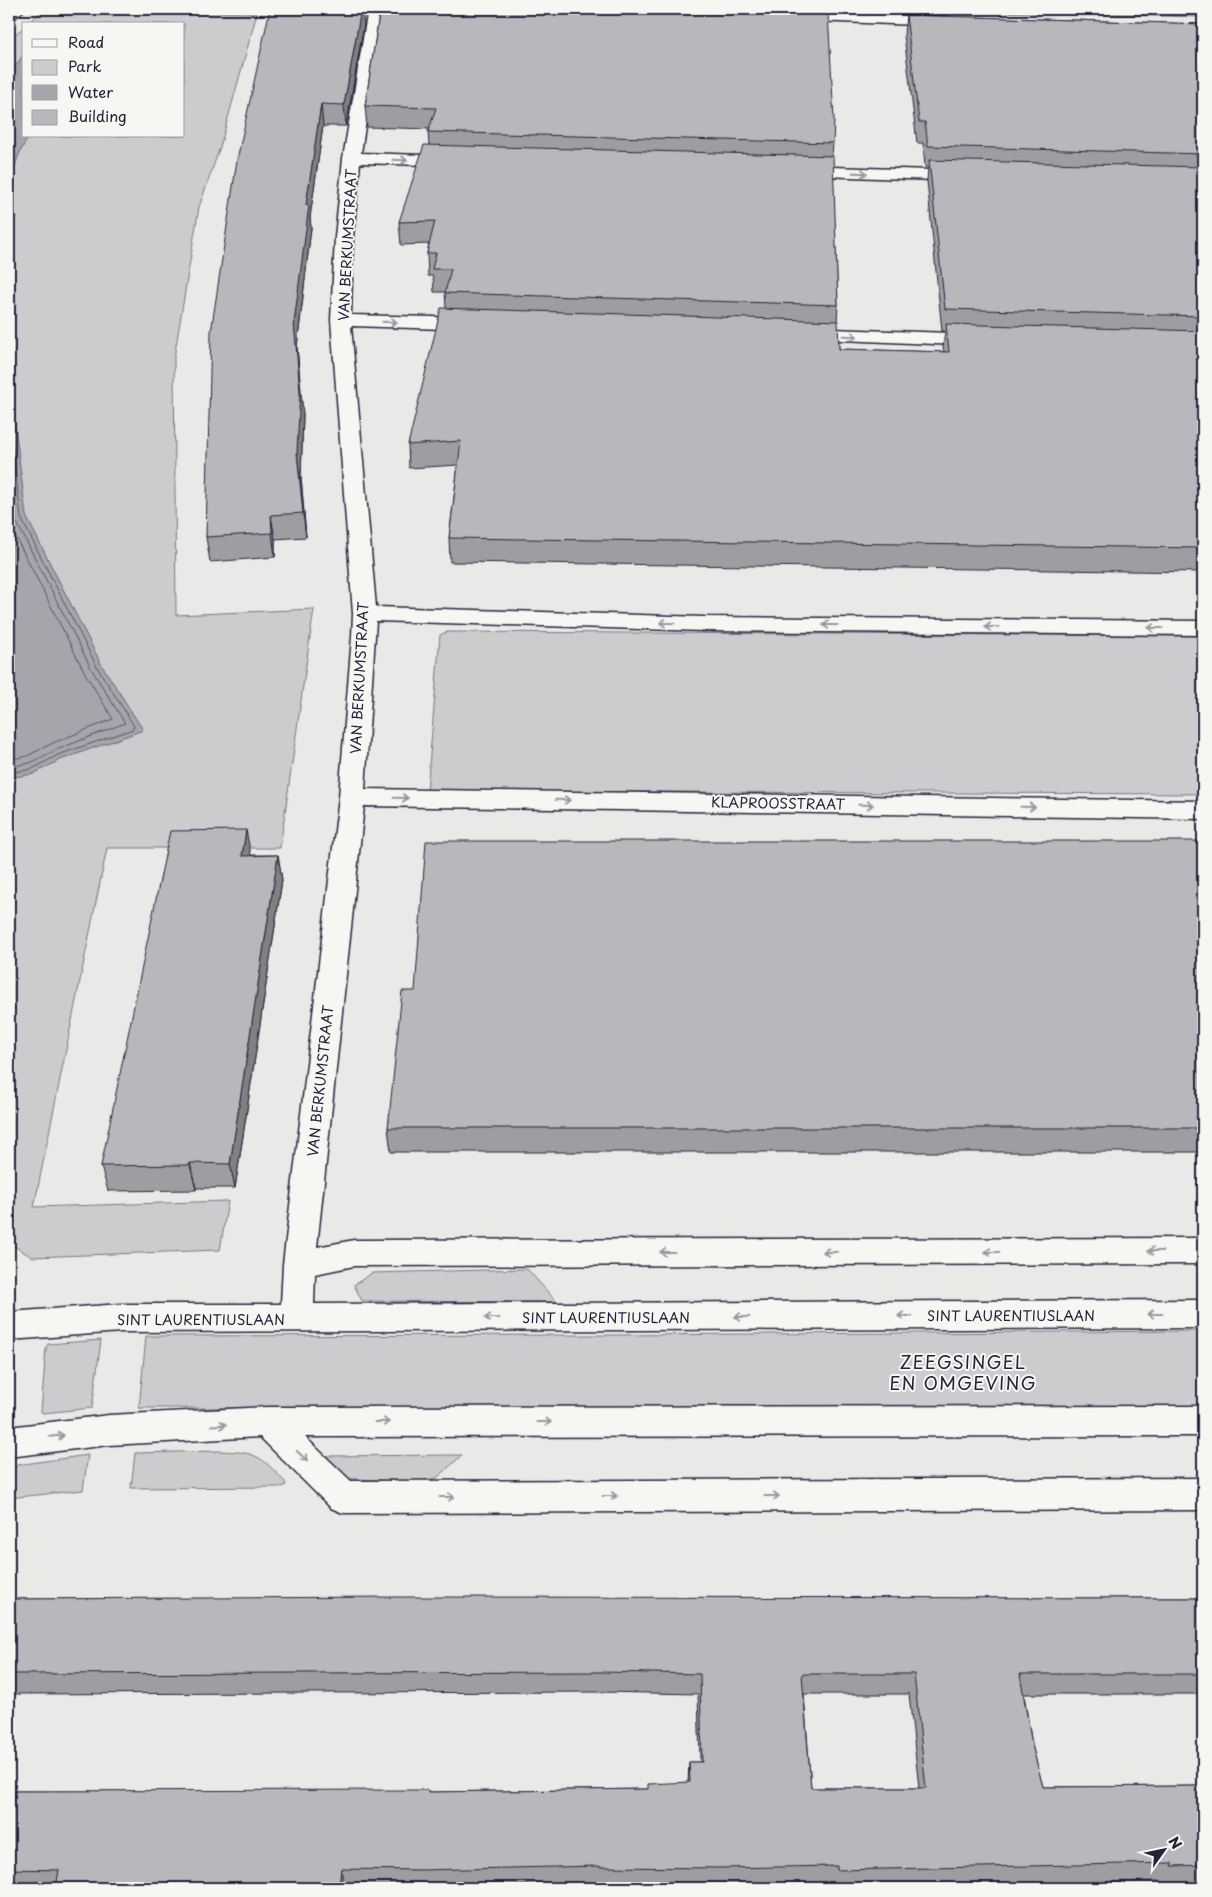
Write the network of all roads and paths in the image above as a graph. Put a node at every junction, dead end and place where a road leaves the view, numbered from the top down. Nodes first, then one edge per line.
1 (17, 9) edge
2 (375, 9) edge
3 (9, 16) edge
4 (775, 16) edge
5 (959, 21) edge
6 (352, 158) junction
7 (470, 162) edge
8 (778, 170) edge
9 (982, 176) edge
10 (341, 320) junction
11 (489, 325) edge
12 (785, 334) edge
13 (1004, 341) edge
14 (365, 614) junction
15 (1203, 628) edge
16 (352, 797) junction
17 (1203, 810) edge
18 (1203, 1251) edge
19 (300, 1264) junction
20 (1203, 1314) edge
21 (296, 1318) junction
22 (9, 1326) edge
23 (1203, 1421) edge
24 (267, 1422) junction
25 (9, 1442) edge
26 (1203, 1494) edge

1 - 3 street
2 - 6 street, VAN BERKUMSTRAAT
4 - 5 street
6 -> 7 street
6 - 10 street, VAN BERKUMSTRAAT
8 -> 9 street
10 -> 11 street
10 - 14 street, VAN BERKUMSTRAAT
12 -> 13 street
15 -> 14 street
14 - 16 street, VAN BERKUMSTRAAT
16 -> 17 street, KLAPROOSSTRAAT
16 - 19 street, VAN BERKUMSTRAAT
18 -> 19 street
19 - 21 street, VAN BERKUMSTRAAT
20 -> 21 street, SINT LAURENTIUSLAAN
21 - 22 street, SINT LAURENTIUSLAAN
24 -> 23 street
25 -> 24 street
24 -> 26 street

